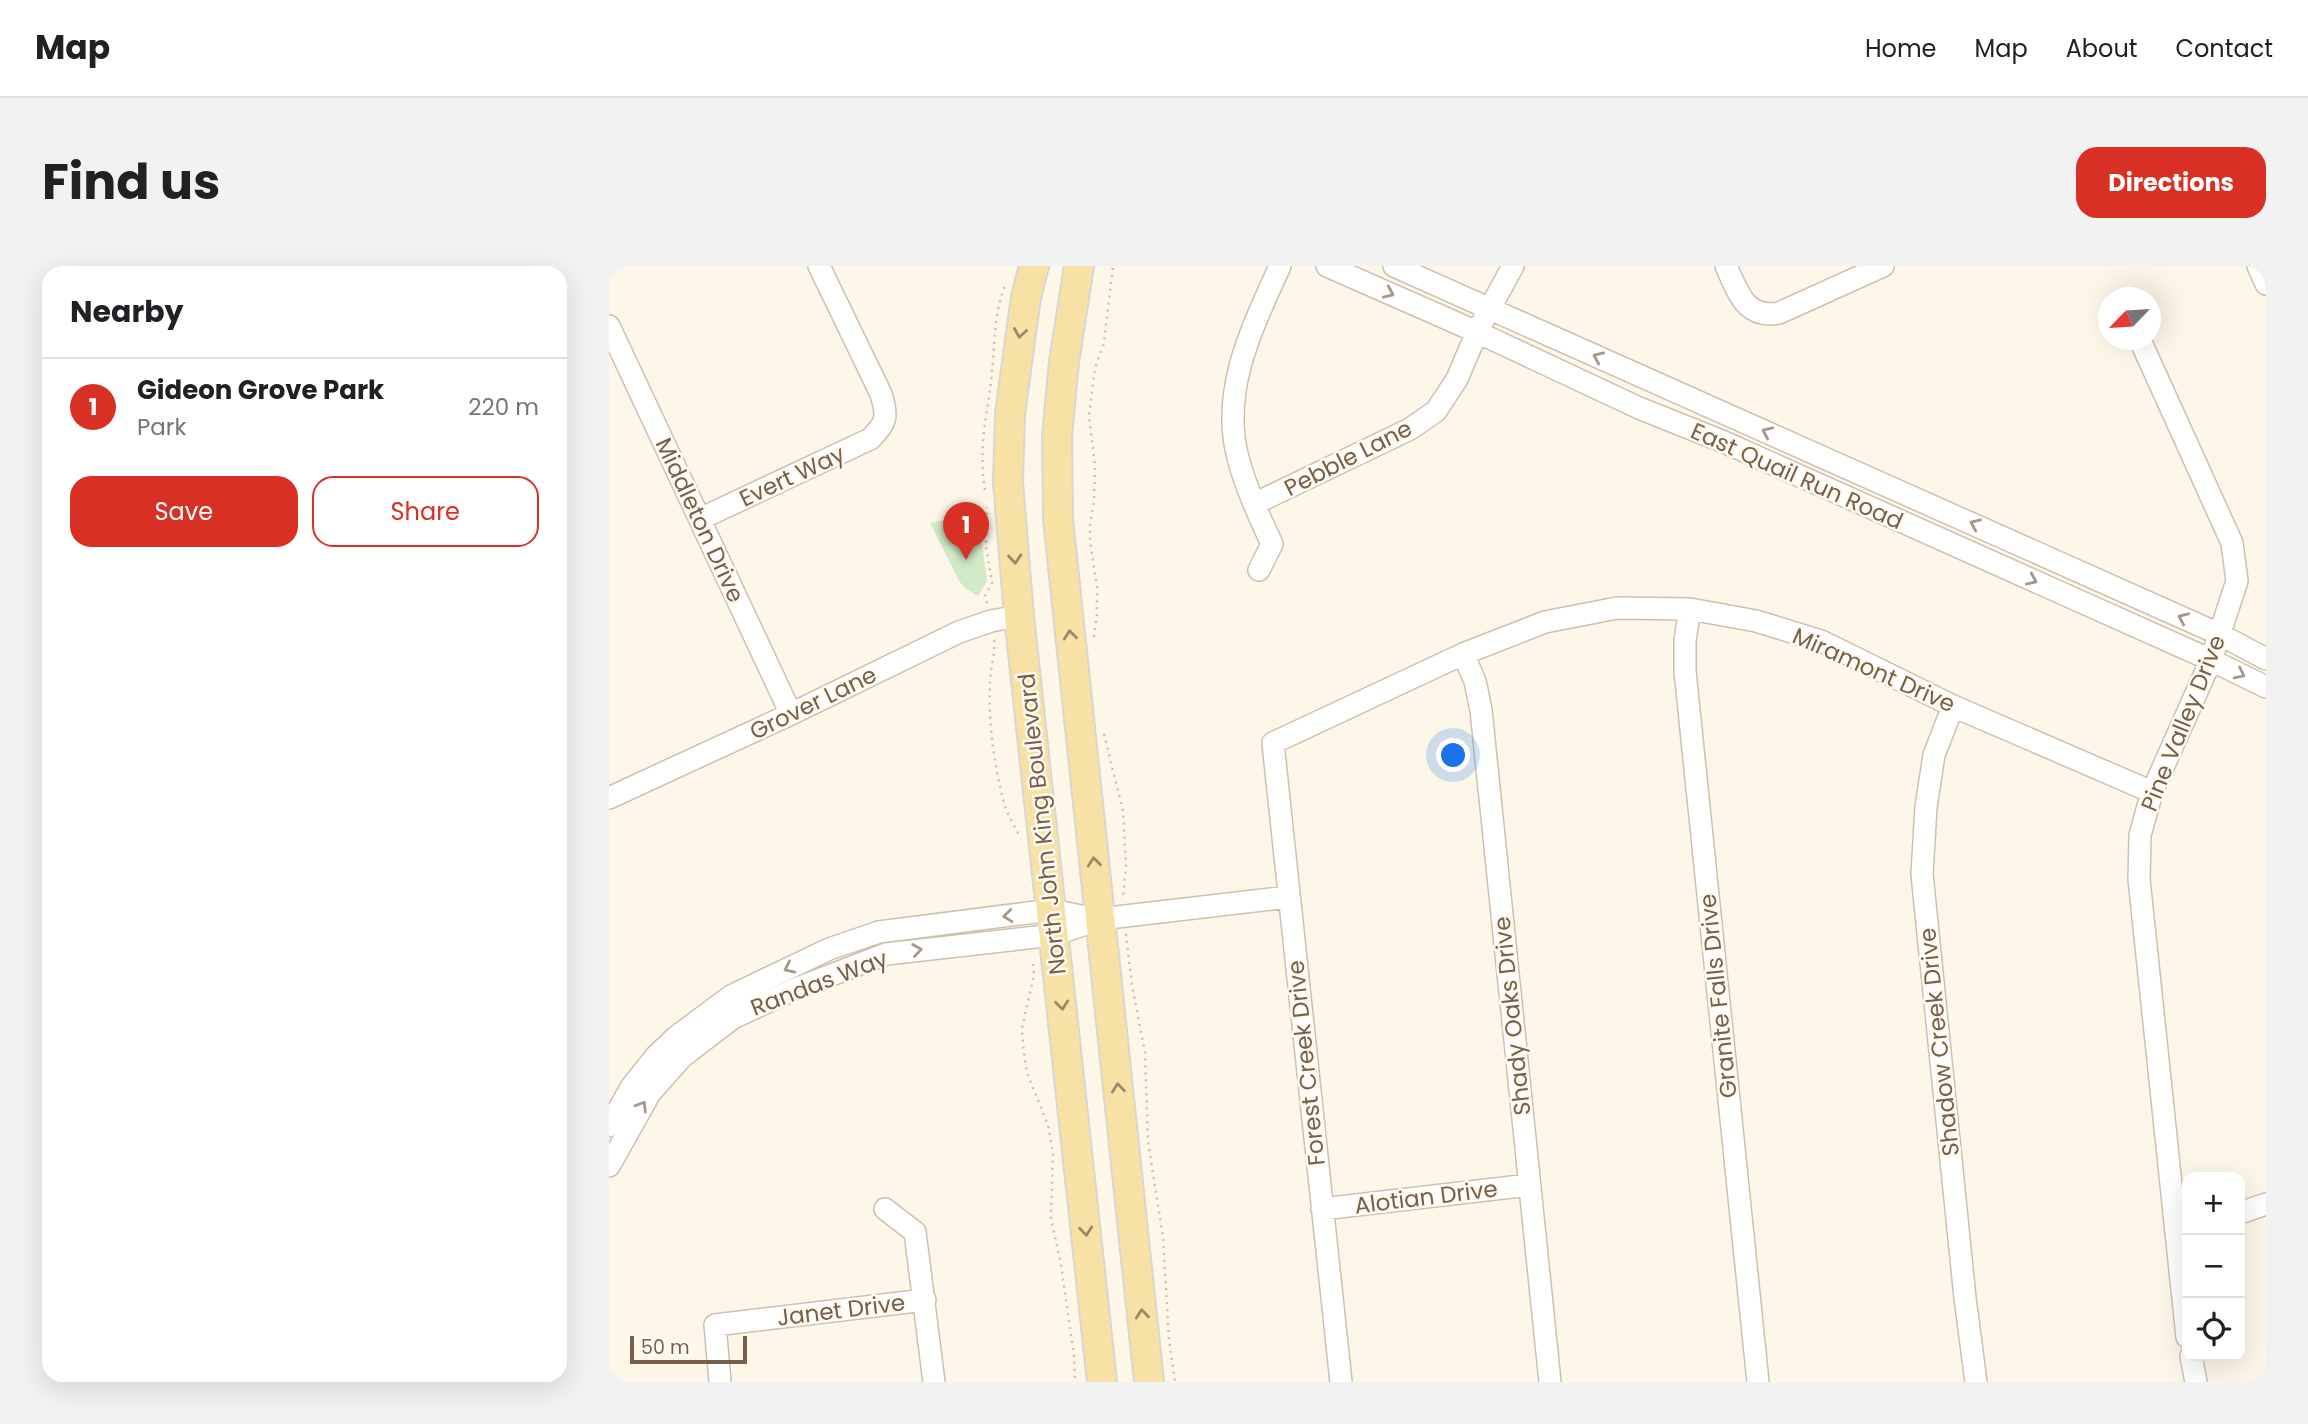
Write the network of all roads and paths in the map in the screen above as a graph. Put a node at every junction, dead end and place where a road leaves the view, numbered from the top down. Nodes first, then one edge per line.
1 (819, 266) edge
2 (1034, 266) edge
3 (1079, 266) edge
4 (1112, 266) edge
5 (1280, 266) edge
6 (1327, 266) edge
7 (1394, 266) edge
8 (1513, 266) edge
9 (1726, 266) edge
10 (1884, 266) edge
11 (2258, 266) edge
12 (2266, 284) edge
13 (1489, 308) junction
14 (609, 326) edge
15 (1476, 332) junction
16 (2145, 350) edge
17 (1254, 504) junction
18 (700, 519) junction
19 (1259, 570) dead end
20 (1691, 610) junction
21 (1019, 616) junction
22 (993, 633) dead end
23 (2220, 634) junction
24 (1093, 639) dead end
25 (1463, 654) junction
26 (2266, 659) edge
27 (2211, 660) junction
28 (2266, 687) edge
29 (1954, 706) junction
30 (791, 714) junction
31 (1102, 727) dead end
32 (1273, 743) joint
33 (2152, 792) junction
34 (609, 798) edge
35 (1022, 842) dead end
36 (1288, 897) junction
37 (1112, 918) junction
38 (1053, 923) junction
39 (1033, 963) dead end
40 (609, 1126) edge
41 (609, 1166) edge
42 (1529, 1185) junction
43 (2266, 1204) edge
44 (885, 1209) dead end
45 (1322, 1209) junction
46 (2245, 1211) edge
47 (2182, 1222) edge
48 (2183, 1235) edge
49 (2185, 1298) edge
50 (925, 1300) junction
51 (2192, 1361) edge
52 (720, 1382) edge
53 (935, 1382) edge
54 (1076, 1382) edge
55 (1102, 1382) edge
56 (1149, 1382) edge
57 (1175, 1382) edge
58 (1341, 1382) edge
59 (1550, 1382) edge
60 (1758, 1382) edge
61 (1976, 1382) edge
62 (2196, 1382) edge

1 - 18 street, Evert Way
2 -> 21 main road, North John King Boulevard
37 -> 3 main road, North John King Boulevard
4 - 24 path
5 - 17 street
6 -> 15 street, East Quail Run Road
7 - 13 street, East Quail Run Road
8 - 13 street, Pebble Lane
9 - 10 street
11 - 12 street
13 - 15 street, Pebble Lane
23 -> 13 street, East Quail Run Road
14 - 18 street, Middleton Drive
15 - 17 street, Pebble Lane
15 -> 27 street, East Quail Run Road
16 - 23 street, Pine Valley Drive
17 - 19 street
18 - 30 street, Middleton Drive
20 - 25 street, Miramont Drive
20 - 29 street, Miramont Drive
20 - 60 street, Granite Falls Drive
21 - 30 street, Grover Lane
21 - 38 main road, North John King Boulevard
22 - 35 path
23 - 26 street, East Quail Run Road
23 - 27 street, Pine Valley Drive
25 - 32 street, Miramont Drive
25 - 42 street, Shady Oaks Drive
27 -> 28 street, East Quail Run Road
27 - 33 street, Pine Valley Drive
29 - 33 street, Miramont Drive
29 - 61 street, Shadow Creek Drive
30 - 34 street, Grover Lane
31 - 37 path
32 - 36 street, Forest Creek Drive
33 - 47 street, Pine Valley Drive
36 - 37 street, Randas Way
36 - 45 street, Forest Creek Drive
37 - 38 street, Randas Way
56 -> 37 main road, North John King Boulevard
37 - 57 path
38 -> 40 street, Randas Way
41 -> 38 street, Randas Way
38 -> 55 main road, North John King Boulevard
39 - 54 path
42 - 45 street, Alotian Drive
42 - 59 street, Shady Oaks Drive
43 - 46 street
44 - 50 street
45 - 58 street, Forest Creek Drive
48 - 49 street, Pine Valley Drive
50 - 52 street, Janet Drive
50 - 53 street
51 - 62 street

